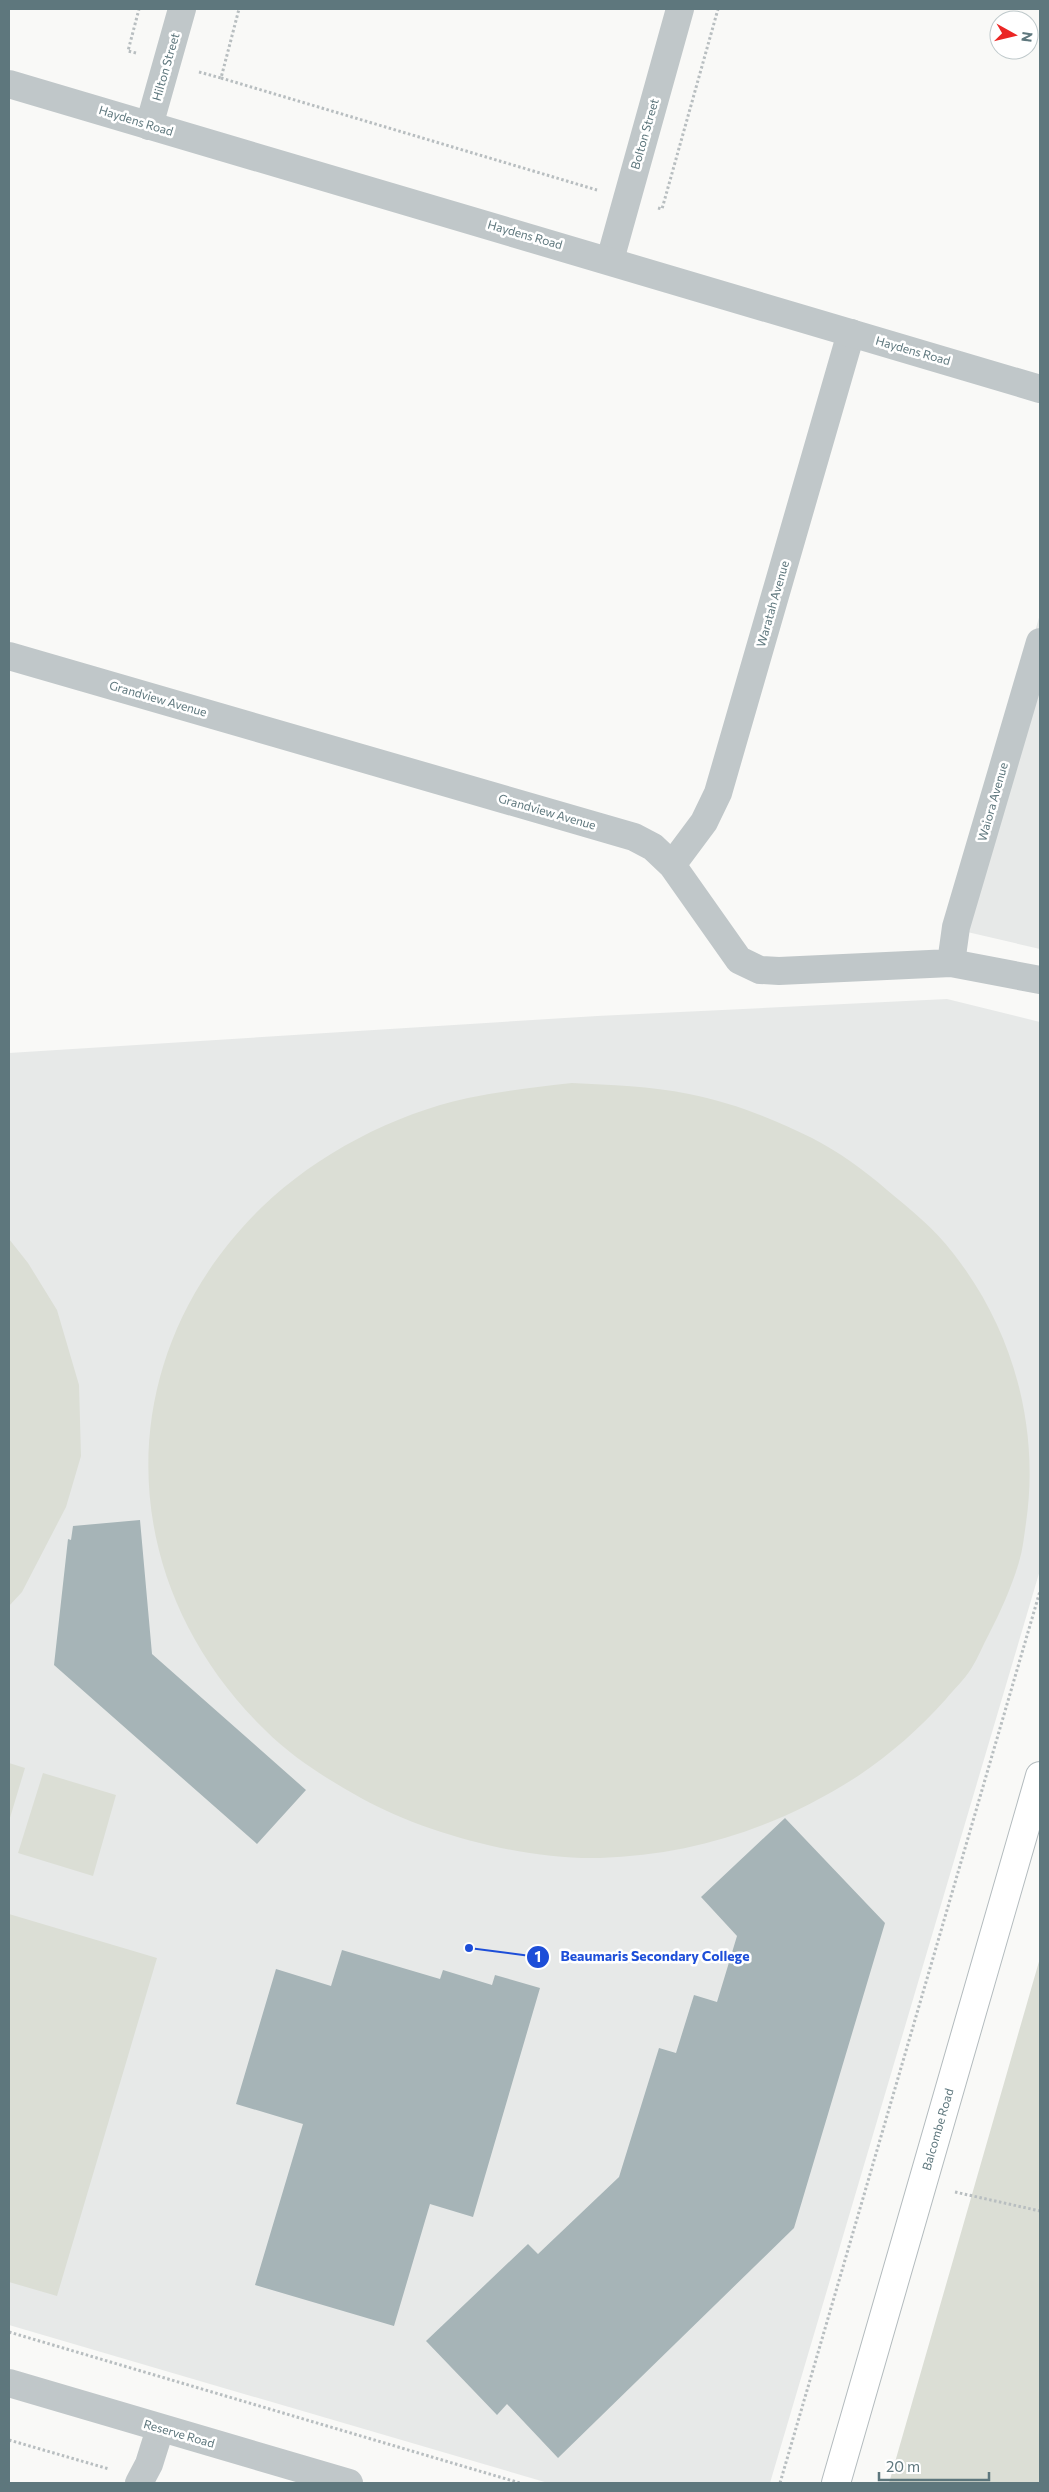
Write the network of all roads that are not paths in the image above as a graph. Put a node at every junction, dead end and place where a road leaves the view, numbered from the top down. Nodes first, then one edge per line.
1 (182, 9) edge
2 (680, 9) edge
3 (9, 84) edge
4 (149, 126) junction
5 (610, 260) junction
6 (851, 333) junction
7 (1040, 388) edge
8 (1040, 642) edge
9 (9, 656) edge
10 (672, 865) junction
11 (951, 963) junction
12 (1040, 980) edge
13 (1040, 1776) edge
14 (9, 2383) edge
15 (160, 2428) junction
16 (140, 2481) edge
17 (350, 2483) edge
18 (836, 2483) edge

1 - 4 street, Hilton Street
2 - 5 street, Bolton Street
3 - 4 street, Haydens Road
4 - 5 street, Haydens Road
5 - 6 street, Haydens Road
6 - 7 street, Haydens Road
6 - 10 street, Waratah Avenue
8 - 11 street, Waiora Avenue
9 - 10 street, Grandview Avenue
10 - 11 street, Grandview Avenue
11 - 12 street, Grandview Avenue
13 - 18 main road, Balcombe Road
14 - 15 street, Reserve Road
15 - 16 street
15 - 17 street, Reserve Road

